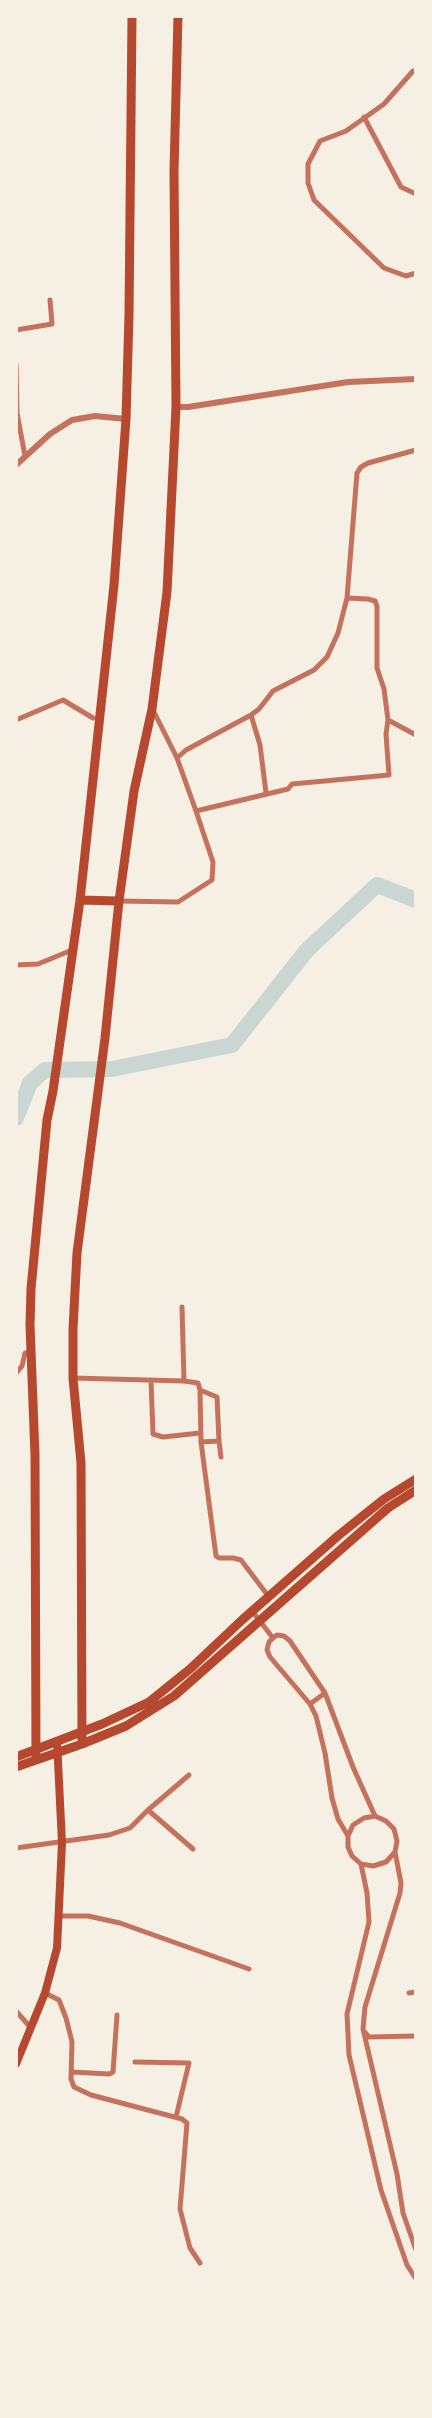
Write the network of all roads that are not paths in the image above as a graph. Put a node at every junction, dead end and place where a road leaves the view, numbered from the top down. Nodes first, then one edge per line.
1 (132, 16) edge
2 (178, 16) edge
3 (416, 73) edge
4 (364, 117) junction
5 (416, 194) edge
6 (416, 273) edge
7 (50, 300) dead end
8 (16, 330) edge
9 (16, 364) edge
10 (416, 379) edge
11 (176, 407) junction
12 (126, 419) junction
13 (416, 450) edge
14 (25, 456) junction
15 (16, 465) edge
16 (347, 598) junction
17 (152, 709) junction
18 (251, 715) junction
19 (93, 718) dead end
20 (16, 720) edge
21 (388, 720) junction
22 (416, 735) edge
23 (177, 758) junction
24 (266, 793) junction
25 (196, 811) junction
26 (80, 900) junction
27 (119, 902) junction
28 (72, 950) junction
29 (16, 965) edge
30 (182, 1307) dead end
31 (32, 1351) junction
32 (16, 1373) edge
33 (73, 1378) junction
34 (151, 1380) junction
35 (184, 1381) junction
36 (200, 1390) junction
37 (200, 1433) junction
38 (219, 1441) junction
39 (201, 1442) junction
40 (221, 1457) dead end
41 (416, 1479) edge
42 (416, 1490) edge
43 (269, 1597) junction
44 (252, 1611) junction
45 (258, 1620) junction
46 (271, 1640) junction
47 (325, 1693) junction
48 (310, 1704) junction
49 (82, 1731) junction
50 (57, 1740) junction
51 (82, 1744) junction
52 (36, 1748) junction
53 (58, 1752) junction
54 (16, 1757) edge
55 (36, 1760) junction
56 (16, 1767) edge
57 (189, 1775) dead end
58 (148, 1810) junction
59 (375, 1816) junction
60 (348, 1836) junction
61 (62, 1840) junction
62 (16, 1848) edge
63 (193, 1850) dead end
64 (395, 1852) junction
65 (361, 1864) junction
66 (60, 1916) junction
67 (249, 1969) dead end
68 (416, 1992) edge
69 (45, 1993) junction
70 (409, 1993) dead end
71 (16, 2011) edge
72 (117, 2015) dead end
73 (31, 2028) junction
74 (363, 2029) junction
75 (416, 2036) edge
76 (135, 2062) dead end
77 (16, 2064) edge
78 (72, 2072) junction
79 (176, 2117) junction
80 (403, 2213) junction
81 (390, 2217) junction
82 (416, 2250) edge
83 (200, 2263) dead end
84 (416, 2279) edge

1 - 12 highway
2 - 11 highway
3 - 4 street
4 - 5 street
4 - 6 street
7 - 8 street
9 - 14 street
10 - 11 street
11 - 17 highway
12 - 14 street
12 - 26 highway
13 - 16 street
14 - 15 street
16 - 18 street
16 - 21 street
17 - 23 street
17 - 27 highway
18 - 23 street
18 - 24 street
19 - 20 street
21 - 22 street
21 - 24 street
23 - 25 street
24 - 25 street
25 - 27 street
26 - 27 highway
26 - 28 highway
27 - 33 highway
28 - 29 street
28 - 31 highway
30 - 35 street
31 - 32 street
31 - 52 highway
33 - 34 street
33 - 49 highway
34 - 35 street
34 - 37 street
35 - 36 street
36 - 37 street
36 - 38 street
37 - 39 street
38 - 39 street
38 - 40 street
39 - 43 street
41 - 43 highway
42 - 45 highway
43 - 44 highway
44 - 45 street
44 - 49 highway
45 - 46 street
45 - 51 highway
46 - 47 street
46 - 48 street
47 - 48 street
47 - 59 street
48 - 60 street
49 - 50 highway
49 - 51 highway
50 - 52 highway
50 - 53 main road
51 - 53 highway
52 - 54 highway
52 - 55 highway
53 - 55 highway
53 - 61 main road
55 - 56 highway
57 - 58 street
58 - 61 street
58 - 63 street
59 - 60 street
59 - 64 street
60 - 65 street
61 - 62 street
61 - 66 main road
64 - 65 street
64 - 74 street
65 - 81 street
66 - 67 street
66 - 69 main road
68 - 70 street
69 - 73 main road
69 - 78 street
71 - 73 street
72 - 78 street
73 - 77 main road
74 - 75 street
74 - 80 street
76 - 79 street
78 - 79 street
79 - 83 street
80 - 81 street
80 - 82 street
81 - 84 street

